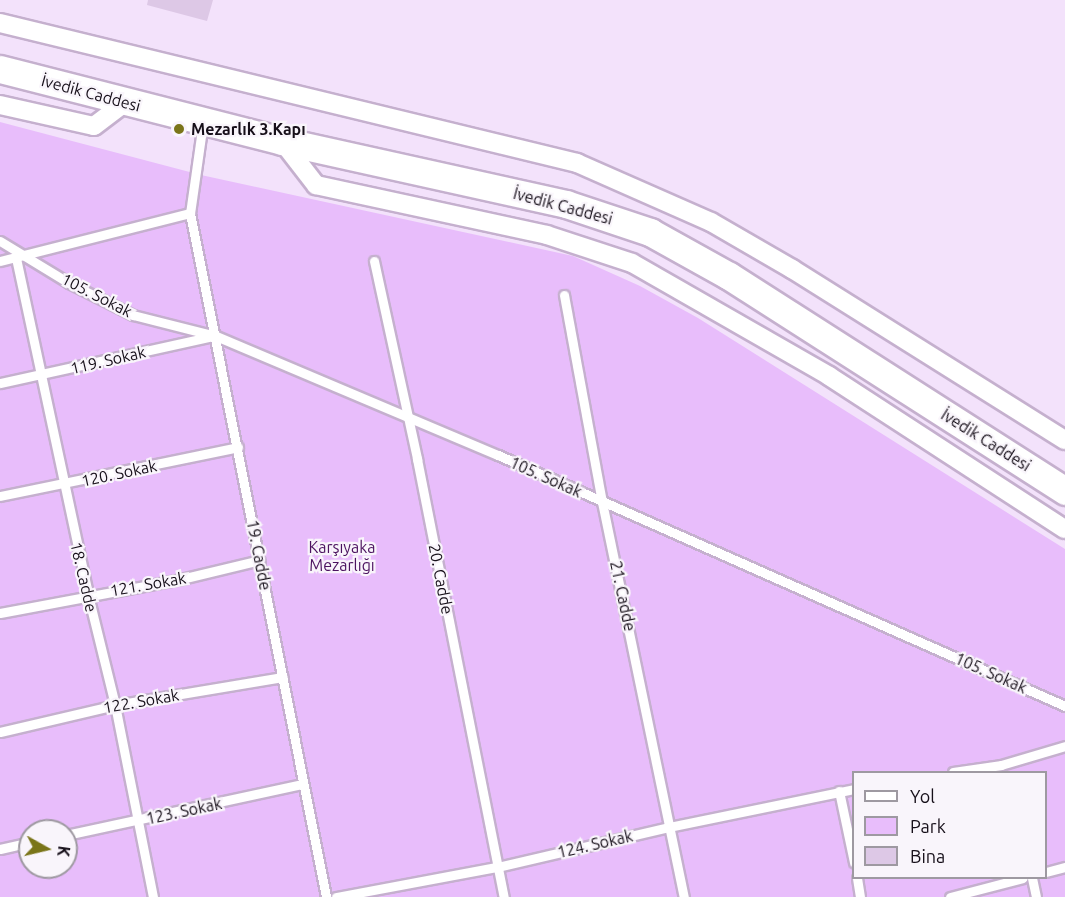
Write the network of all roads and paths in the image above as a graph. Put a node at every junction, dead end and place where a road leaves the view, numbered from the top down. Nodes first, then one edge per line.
1 (0, 23) edge
2 (0, 69) edge
3 (126, 102) junction
4 (0, 105) edge
5 (203, 122) junction
6 (282, 141) junction
7 (190, 213) junction
8 (0, 241) edge
9 (21, 257) junction
10 (0, 261) edge
11 (374, 261) dead end
12 (564, 295) dead end
13 (216, 336) junction
14 (42, 375) junction
15 (0, 383) edge
16 (407, 418) junction
17 (1065, 440) edge
18 (238, 447) junction
19 (64, 485) junction
20 (1065, 491) edge
21 (0, 496) edge
22 (602, 502) junction
23 (1065, 529) edge
24 (261, 560) junction
25 (88, 595) junction
26 (0, 613) edge
27 (283, 677) junction
28 (115, 705) junction
29 (1065, 706) edge
30 (0, 732) edge
31 (1065, 746) edge
32 (1003, 769) edge
33 (970, 771) edge
34 (302, 784) junction
35 (852, 789) edge
36 (839, 791) junction
37 (138, 820) junction
38 (669, 827) junction
39 (78, 832) edge
40 (18, 845) edge
41 (0, 849) edge
42 (852, 853) edge
43 (497, 867) junction
44 (1065, 867) edge
45 (1047, 872) edge
46 (856, 879) edge
47 (1019, 879) edge
48 (1032, 879) edge
49 (153, 897) edge
50 (326, 897) edge
51 (336, 897) edge
52 (504, 897) edge
53 (684, 897) edge
54 (860, 897) edge
55 (951, 897) edge
56 (1036, 897) edge

1 - 17 street
2 - 3 main road, İvedik Caddesi
3 - 4 street
3 - 5 main road, İvedik Caddesi
5 - 6 main road, İvedik Caddesi
5 - 7 lane
6 - 20 main road, İvedik Caddesi
6 - 23 street
7 - 9 lane, 105. Sokak
7 - 13 lane, 19. Cadde
8 - 9 lane, 105. Sokak
9 - 10 lane
9 - 13 lane, 105. Sokak
9 - 14 lane, 18. Cadde
11 - 16 lane, 20. Cadde
12 - 22 lane, 21. Cadde
13 - 14 lane, 119. Sokak
13 - 16 lane, 105. Sokak
13 - 18 lane, 19. Cadde
14 - 15 lane, 119. Sokak
14 - 19 lane, 18. Cadde
16 - 22 lane, 105. Sokak
16 - 43 lane, 20. Cadde
18 - 19 lane, 120. Sokak
18 - 24 lane, 19. Cadde
19 - 21 lane, 120. Sokak
19 - 25 lane, 18. Cadde
22 - 29 lane, 105. Sokak
22 - 38 lane, 21. Cadde
24 - 25 lane, 121. Sokak
24 - 27 lane, 19. Cadde
25 - 26 lane, 121. Sokak
25 - 28 lane, 18. Cadde
27 - 28 lane, 122. Sokak
27 - 34 lane, 19. Cadde
28 - 30 lane, 122. Sokak
28 - 37 lane, 18. Cadde
31 - 32 lane
32 - 33 lane
34 - 37 lane, 123. Sokak
34 - 50 lane, 19. Cadde
35 - 36 lane, 124. Sokak
36 - 38 lane, 124. Sokak
36 - 42 lane
37 - 39 lane, 123. Sokak
37 - 49 lane, 18. Cadde
38 - 43 lane, 124. Sokak
38 - 53 lane, 21. Cadde
40 - 41 lane
43 - 51 lane, 124. Sokak
43 - 52 lane, 20. Cadde
44 - 45 lane
46 - 54 lane
47 - 55 lane
48 - 56 lane

